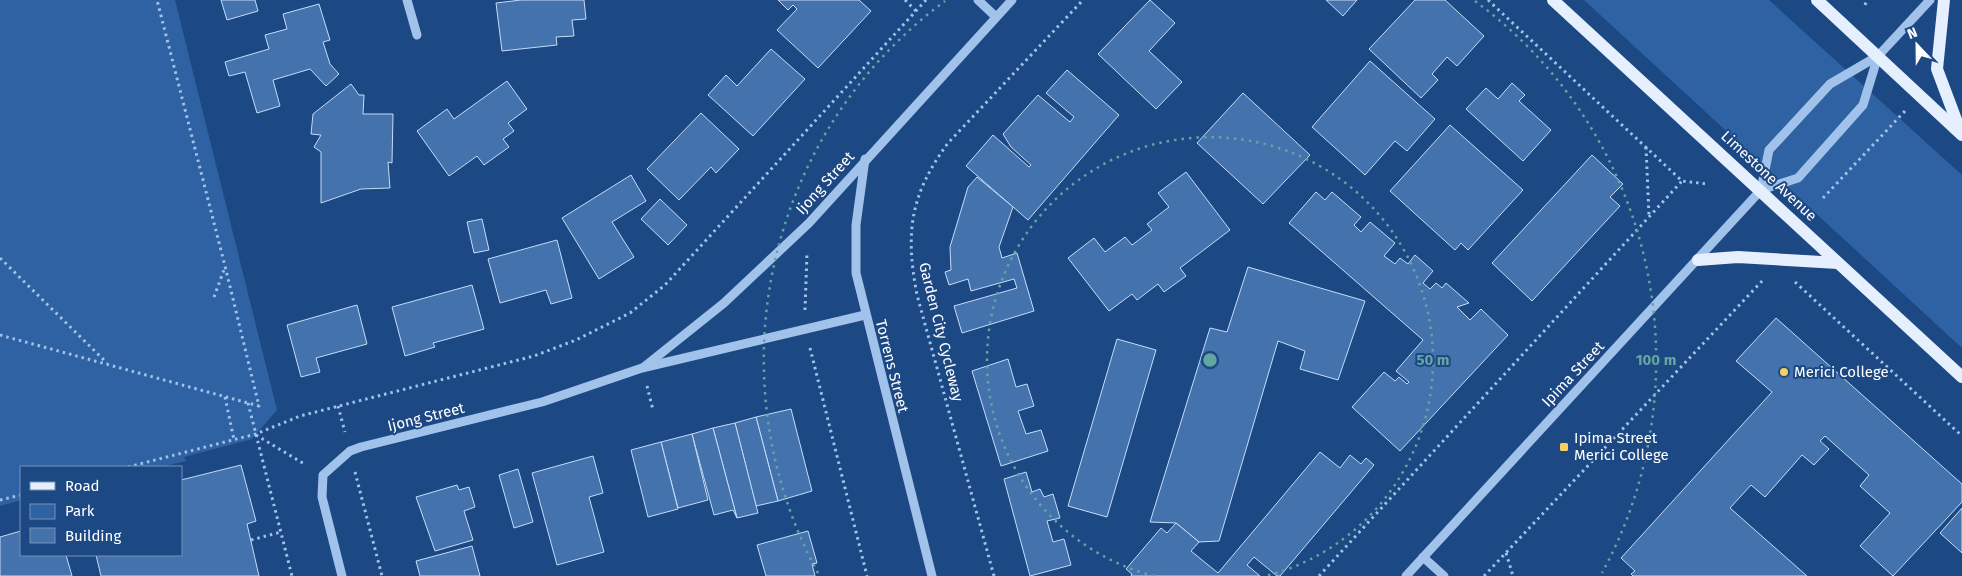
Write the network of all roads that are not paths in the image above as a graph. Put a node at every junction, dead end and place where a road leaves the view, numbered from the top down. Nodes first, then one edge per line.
1 (407, 0) edge
2 (978, 0) edge
3 (1012, 0) edge
4 (1553, 0) edge
5 (1817, 0) edge
6 (1930, 0) edge
7 (1944, 0) edge
8 (996, 17) junction
9 (417, 35) dead end
10 (1878, 56) junction
11 (1962, 135) edge
12 (865, 159) junction
13 (1761, 190) junction
14 (1698, 260) junction
15 (1838, 263) junction
16 (865, 316) junction
17 (642, 368) junction
18 (1962, 377) edge
19 (1423, 557) junction
20 (342, 576) edge
21 (932, 576) edge
22 (1406, 576) edge
23 (1444, 576) edge

1 - 9 street
2 - 8 street
3 - 8 street, Ijong Street
4 - 13 main road, Limestone Avenue
5 - 10 main road
6 - 10 street
7 - 11 main road
8 - 12 street, Ijong Street
10 - 11 main road
10 - 13 street, Ipima Street
10 - 13 street
12 - 16 street, Torrens Street
12 - 17 street, Ijong Street
13 - 14 street, Ipima Street
13 - 15 main road, Limestone Avenue
14 - 15 main road
14 - 19 street, Ipima Street
15 - 18 main road, Limestone Avenue
16 - 17 street, Ijong Street
16 - 21 street, Torrens Street
17 - 20 street, Ijong Street
19 - 22 street, Ipima Street
19 - 23 street

